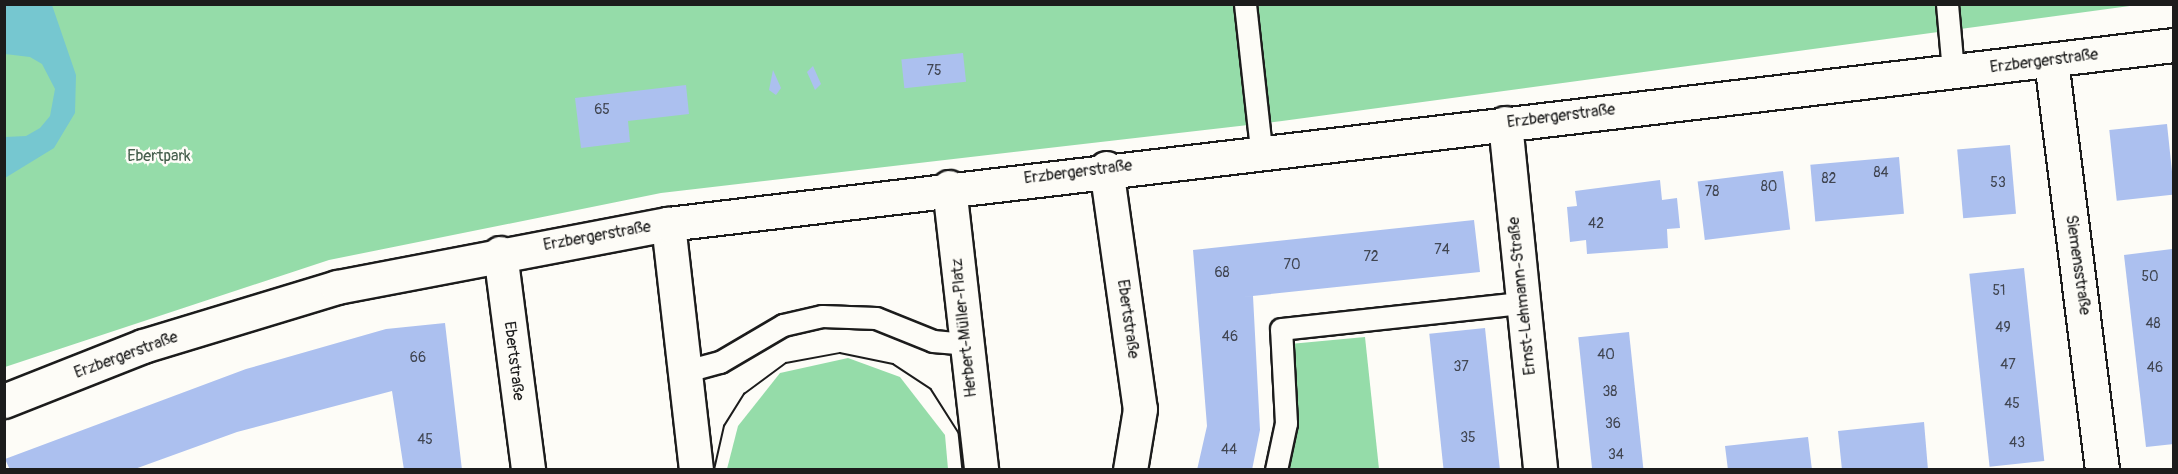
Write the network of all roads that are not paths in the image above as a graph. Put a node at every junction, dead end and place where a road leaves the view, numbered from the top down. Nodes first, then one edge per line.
1 (1245, 4) edge
2 (1947, 4) edge
3 (2174, 45) edge
4 (2051, 60) junction
5 (1953, 71) junction
6 (1505, 123) junction
7 (1261, 150) junction
8 (1107, 168) junction
9 (949, 187) junction
10 (668, 224) junction
11 (500, 253) junction
12 (1522, 303) junction
13 (966, 344) junction
14 (686, 371) junction
15 (4, 401) edge
16 (528, 470) edge
17 (696, 470) edge
18 (981, 470) edge
19 (1130, 470) edge
20 (1275, 470) edge
21 (1540, 470) edge
22 (2102, 470) edge

1 - 7 lane
2 - 5 lane
3 - 4 street, Erzbergerstraße
4 - 5 street, Erzbergerstraße
4 - 22 street, Siemensstraße
5 - 6 street, Erzbergerstraße
6 - 7 street, Erzbergerstraße
6 - 12 street, Ernst-Lehmann-Straße
7 - 8 street, Erzbergerstraße
8 - 9 street, Erzbergerstraße
8 - 19 street, Ebertstraße
9 - 10 street, Erzbergerstraße
9 - 13 street, Herbert-Müller-Platz
10 - 11 street, Erzbergerstraße
10 - 14 street
11 - 15 street, Erzbergerstraße
11 - 16 street, Ebertstraße
12 - 20 lane
12 - 21 street, Ernst-Lehmann-Straße
13 - 14 lane
13 - 18 street, Herbert-Müller-Platz
14 - 17 street

